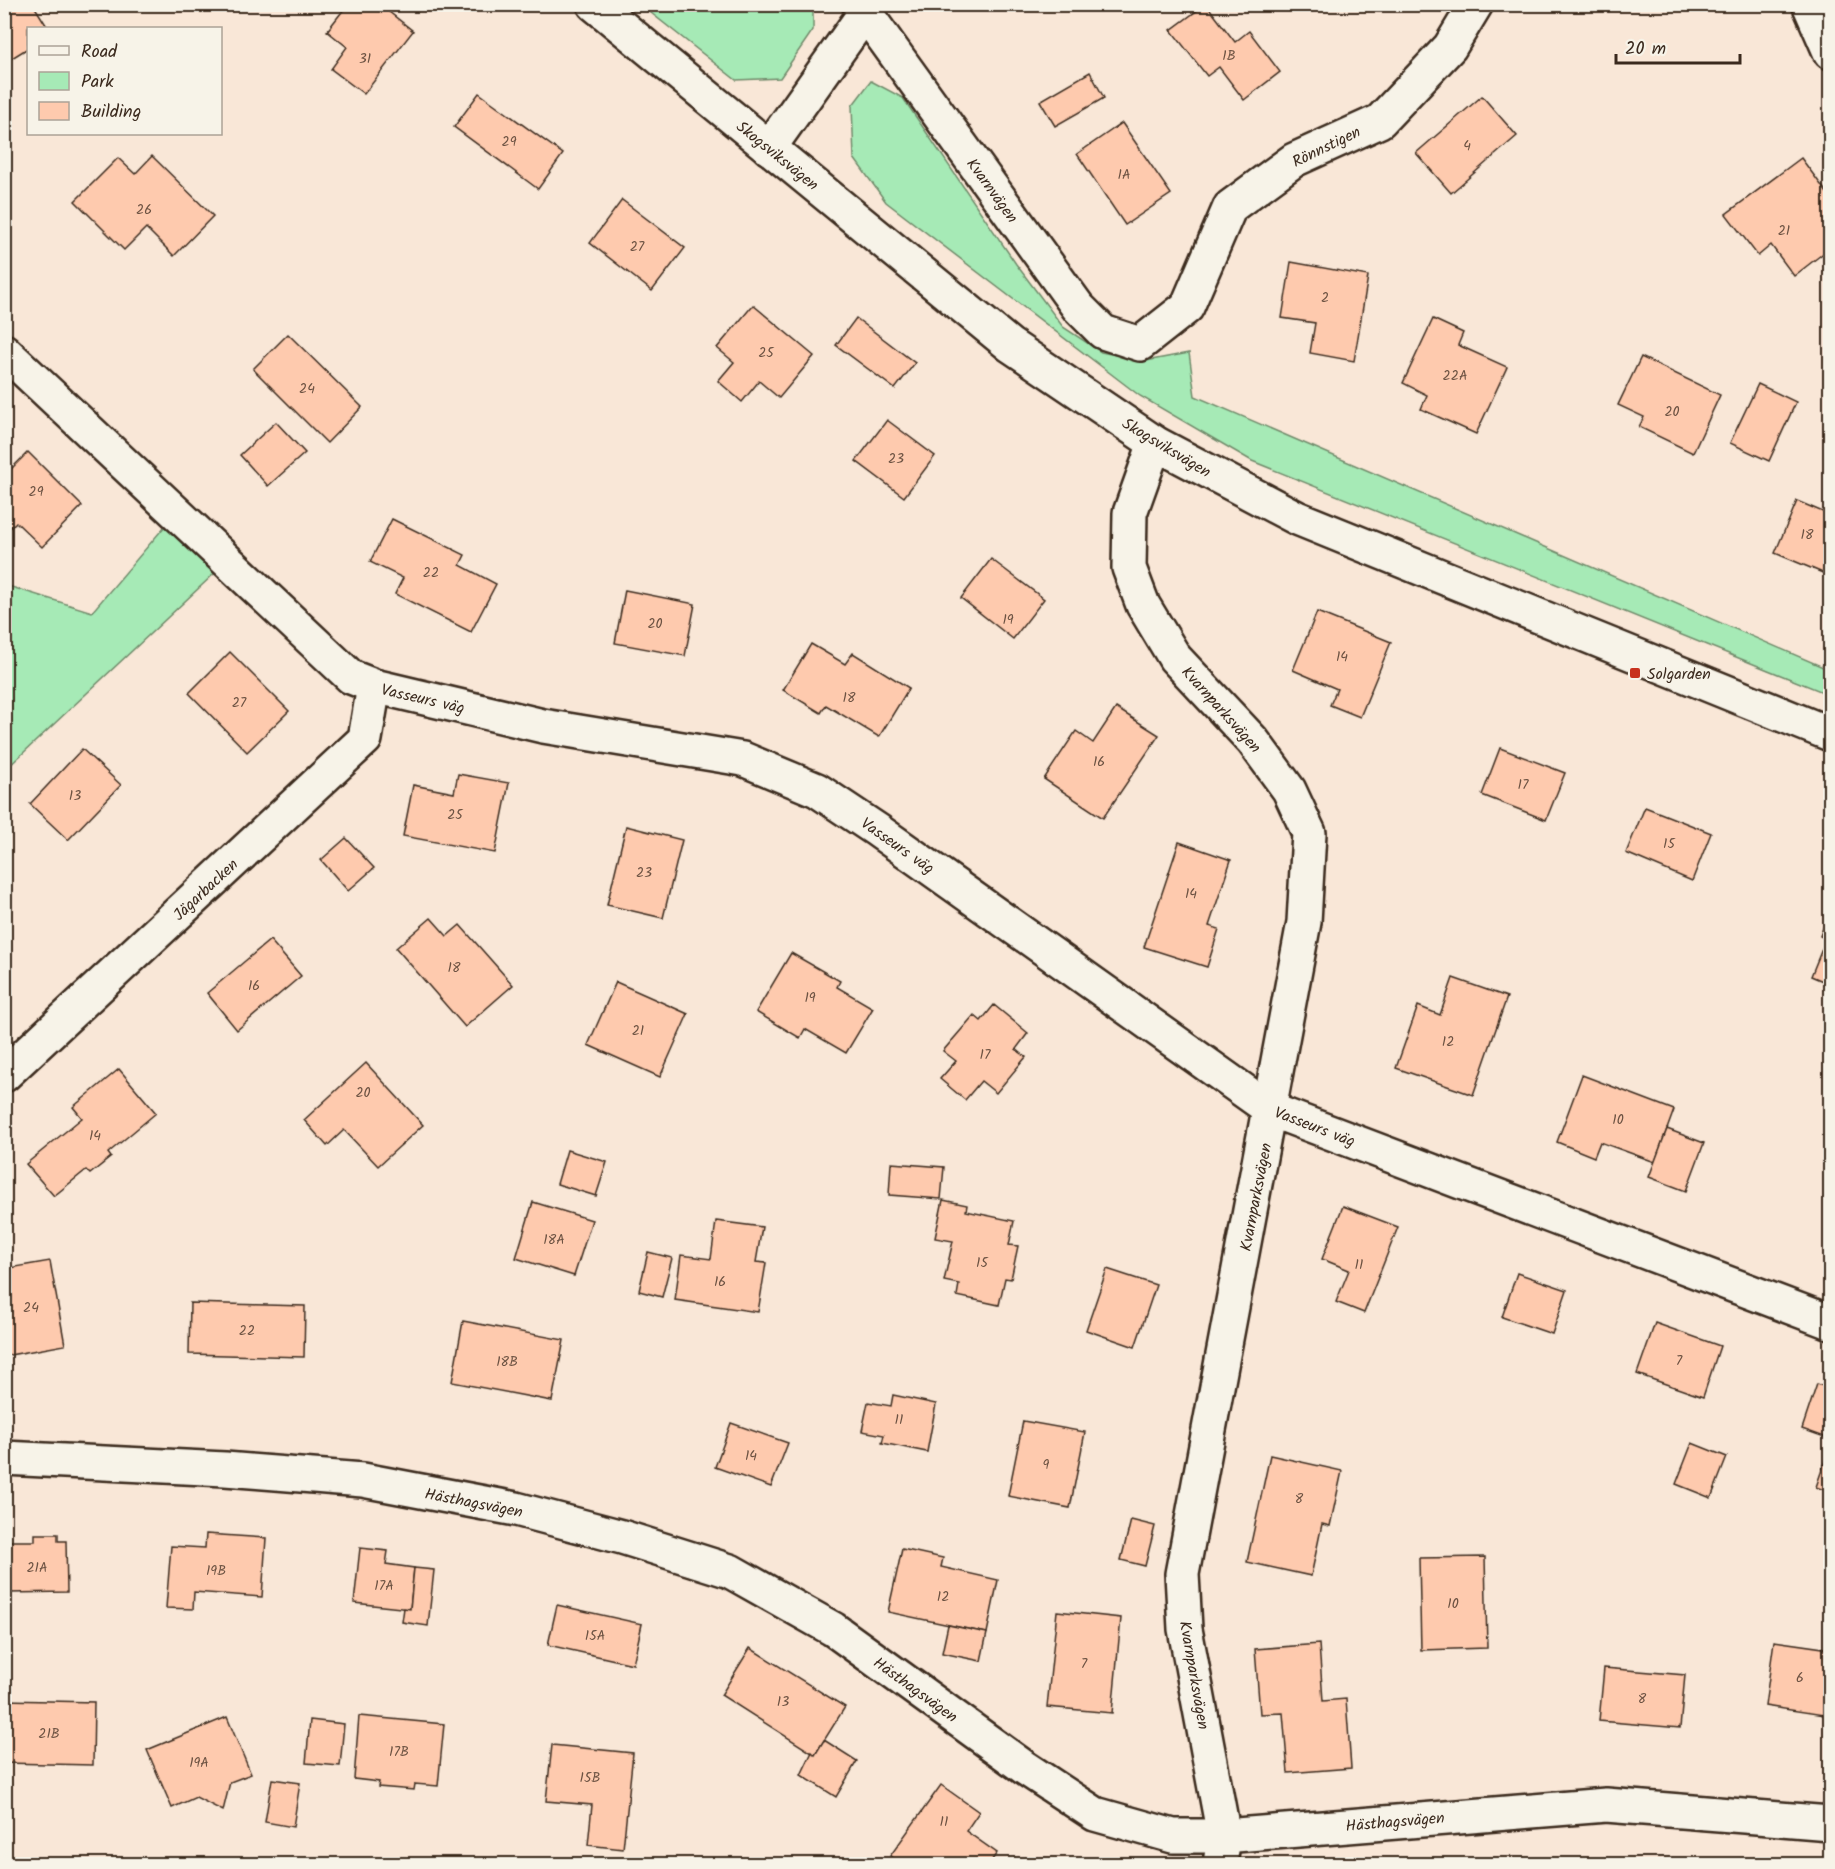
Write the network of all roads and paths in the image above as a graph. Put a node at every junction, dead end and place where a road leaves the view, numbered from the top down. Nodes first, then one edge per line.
1 (594, 4) edge
2 (1476, 4) edge
3 (1809, 4) edge
4 (862, 9) edge
5 (1830, 52) edge
6 (769, 148) junction
7 (1140, 344) joint
8 (4, 351) edge
9 (1155, 443) junction
10 (374, 686) junction
11 (1830, 734) edge
12 (4, 1075) edge
13 (1271, 1110) junction
14 (1830, 1322) edge
15 (4, 1458) edge
16 (1830, 1823) edge
17 (1222, 1850) edge

1 - 6 street, Skogsviksvägen
2 - 7 street, Rönnstigen
3 - 5 street
4 - 6 street, Kvarnvägen
4 - 7 street, Kvarnvägen
6 - 9 street, Skogsviksvägen
8 - 10 street, Vasseurs väg
9 - 11 street, Skogsviksvägen
9 - 13 street, Kvarnparksvägen
10 - 12 street, Jägarbacken
10 - 13 street, Vasseurs väg
13 - 14 street, Vasseurs väg
13 - 17 street, Kvarnparksvägen
15 - 17 street, Hästhagsvägen
16 - 17 street, Hästhagsvägen

